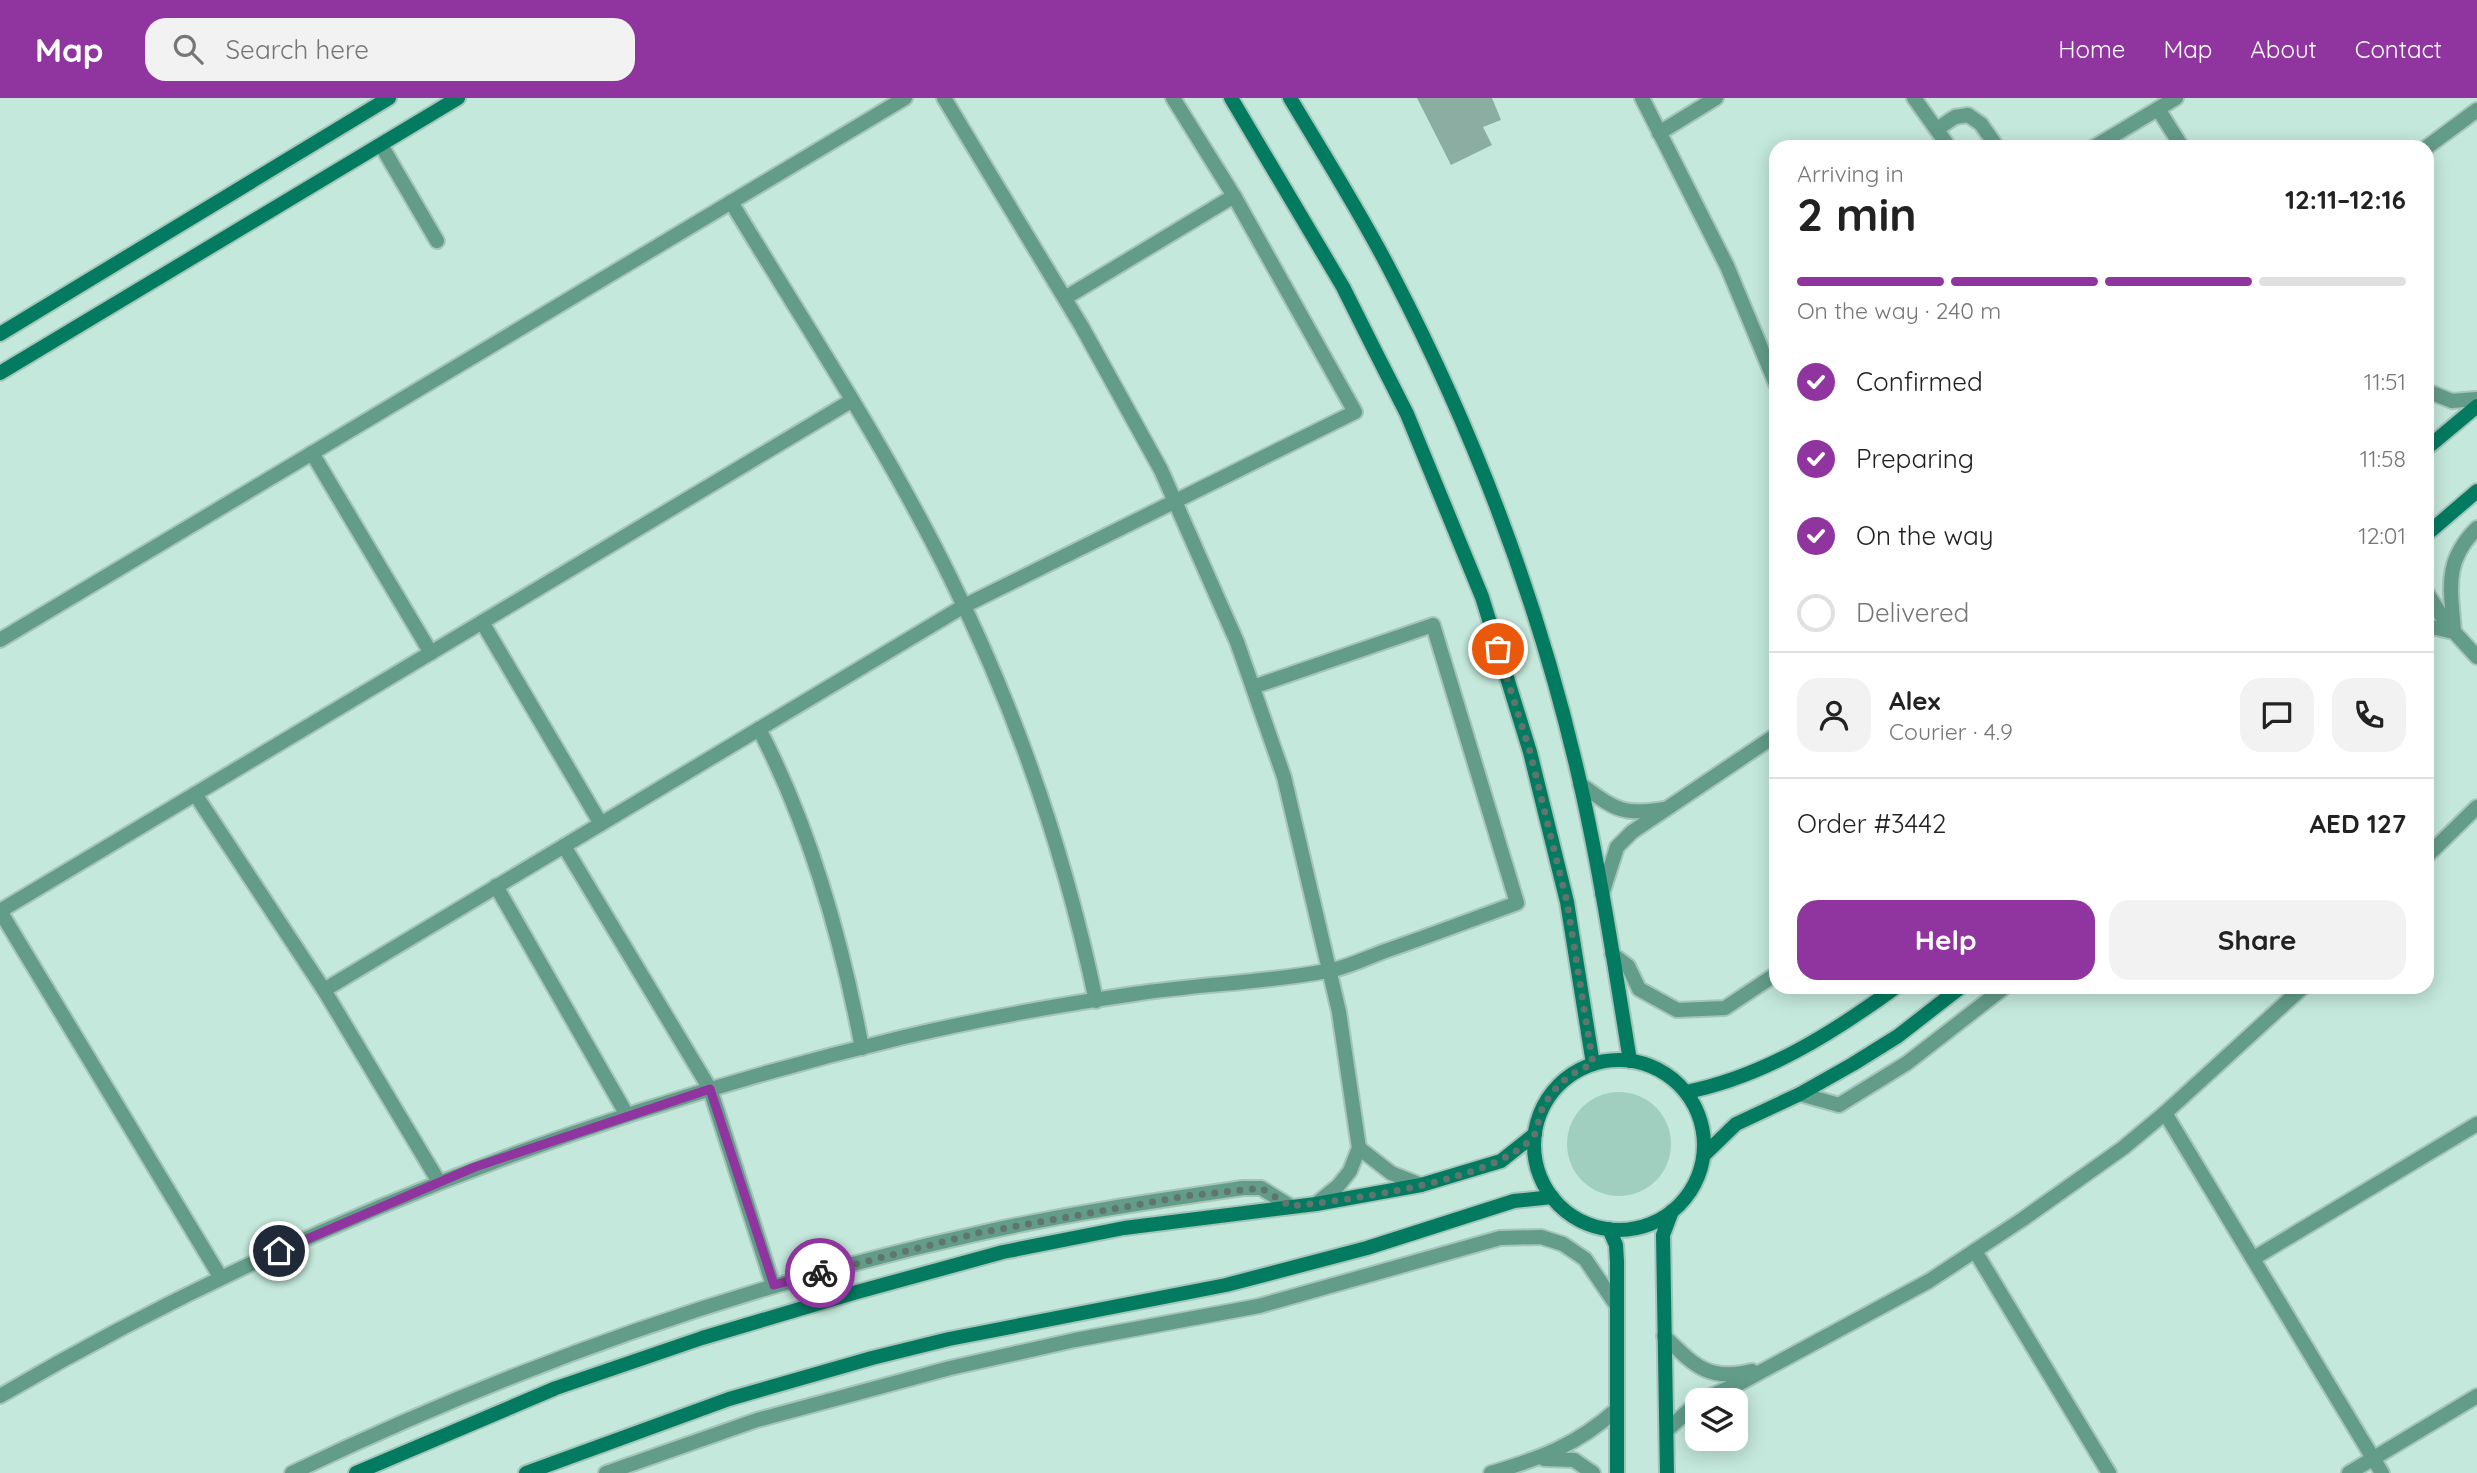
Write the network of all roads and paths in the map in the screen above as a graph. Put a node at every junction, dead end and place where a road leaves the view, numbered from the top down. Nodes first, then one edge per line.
1 (389, 98) edge
2 (458, 98) edge
3 (905, 98) edge
4 (944, 98) edge
5 (1173, 98) edge
6 (1231, 98) edge
7 (1290, 98) edge
8 (1642, 98) edge
9 (1716, 98) edge
10 (1914, 98) edge
11 (2176, 98) edge
12 (2158, 109) junction
13 (2477, 110) edge
14 (1937, 129) junction
15 (1659, 132) junction
16 (1944, 140) edge
17 (1992, 140) edge
18 (2106, 140) edge
19 (2178, 140) edge
20 (2434, 142) edge
21 (380, 145) junction
22 (1234, 196) junction
23 (731, 202) junction
24 (438, 241) dead end
25 (1065, 299) junction
26 (0, 334) edge
27 (1769, 367) edge
28 (0, 373) edge
29 (2434, 394) edge
30 (2477, 399) edge
31 (851, 401) junction
32 (2477, 406) edge
33 (2434, 442) edge
34 (312, 453) junction
35 (2477, 491) edge
36 (1175, 501) junction
37 (2434, 528) edge
38 (2477, 528) edge
39 (2434, 603) edge
40 (964, 606) junction
41 (2434, 617) edge
42 (482, 622) junction
43 (2434, 626) edge
44 (2450, 627) junction
45 (0, 640) edge
46 (431, 653) junction
47 (2477, 657) edge
48 (1253, 687) junction
49 (760, 729) junction
50 (1769, 740) edge
51 (1580, 784) junction
52 (195, 794) junction
53 (1673, 807) junction
54 (2477, 807) edge
55 (601, 824) junction
56 (564, 846) junction
57 (2434, 849) edge
58 (496, 886) junction
59 (1602, 894) junction
60 (0, 911) edge
61 (1612, 954) junction
62 (1331, 971) junction
63 (1769, 979) edge
64 (324, 990) junction
65 (1886, 994) edge
66 (1952, 994) edge
67 (1996, 994) edge
68 (2296, 994) edge
69 (1096, 1001) junction
70 (862, 1048) junction
71 (1630, 1061) junction
72 (1593, 1064) junction
73 (710, 1089) junction
74 (1686, 1092) junction
75 (1800, 1094) junction
76 (2165, 1113) junction
77 (627, 1115) junction
78 (2477, 1124) edge
79 (1535, 1134) junction
80 (1359, 1148) junction
81 (1704, 1155) junction
82 (439, 1182) junction
83 (1421, 1185) junction
84 (1552, 1197) junction
85 (1316, 1204) junction
86 (1290, 1206) junction
87 (1672, 1212) junction
88 (1609, 1229) junction
89 (1975, 1251) junction
90 (2254, 1258) junction
91 (221, 1278) junction
92 (774, 1285) junction
93 (1617, 1306) junction
94 (1664, 1336) junction
95 (1767, 1368) junction
96 (1700, 1369) junction
97 (1712, 1388) edge
98 (1724, 1388) edge
99 (0, 1396) edge
100 (2477, 1396) edge
101 (1616, 1410) junction
102 (1685, 1414) edge
103 (1667, 1430) junction
104 (1539, 1458) junction
105 (2373, 1458) junction
106 (292, 1473) edge
107 (356, 1473) edge
108 (526, 1473) edge
109 (606, 1473) edge
110 (1491, 1473) edge
111 (1593, 1473) edge
112 (1617, 1473) edge
113 (1667, 1473) edge
114 (2109, 1473) edge
115 (2349, 1473) edge
116 (2382, 1473) edge

1 - 26 main road
2 - 21 main road
3 - 23 street
4 - 25 street
5 - 22 street
6 - 72 main road
7 - 51 main road
8 - 15 street
9 - 15 street
10 - 14 street
11 - 12 street
12 - 18 street
12 - 19 street
13 - 20 street
14 - 16 street
14 - 17 street
15 - 27 street
21 - 24 street
21 - 28 main road
22 - 25 street
22 - 36 street
23 - 31 street
23 - 34 street
25 - 36 street
29 - 30 street
31 - 40 street
31 - 42 street
32 - 33 main road
34 - 45 street
34 - 46 street
35 - 37 main road
36 - 40 street
36 - 48 street
38 - 44 street
39 - 44 street
40 - 49 street
40 - 69 street
41 - 44 street
42 - 46 street
42 - 55 street
43 - 44 street
44 - 47 street
46 - 52 street
48 - 62 street
48 - 62 street
49 - 55 street
49 - 70 street
50 - 53 street
51 - 53 street
51 - 59 main road
52 - 60 street
52 - 64 street
53 - 59 street
54 - 57 street
55 - 56 street
56 - 58 street
56 - 73 street
58 - 64 street
58 - 77 street
59 - 61 main road
60 - 91 street
61 - 63 street
61 - 71 main road
62 - 69 street
62 - 80 street
64 - 82 street
65 - 74 main road
66 - 75 main road
67 - 75 street
68 - 76 street
69 - 70 street
70 - 73 street
71 - 72 main road
71 - 74 main road
72 - 79 main road
73 - 77 street
73 - 92 street
74 - 81 main road
75 - 81 main road
76 - 89 street
76 - 90 street
77 - 82 street
78 - 90 street
79 - 83 main road
79 - 84 main road
80 - 83 street
80 - 85 street
81 - 87 main road
82 - 91 street
83 - 85 main road
84 - 88 main road
84 - 108 main road
85 - 86 main road
86 - 92 street
86 - 107 main road
87 - 88 main road
87 - 94 main road
88 - 93 main road
89 - 95 street
89 - 114 street
90 - 105 street
91 - 99 street
92 - 106 street
93 - 101 main road
93 - 109 street
94 - 96 street
94 - 103 main road
95 - 96 street
95 - 98 street
96 - 97 street
100 - 105 street
101 - 104 street
101 - 112 main road
102 - 103 street
103 - 113 main road
104 - 110 street
104 - 111 street
105 - 115 street
105 - 116 street

